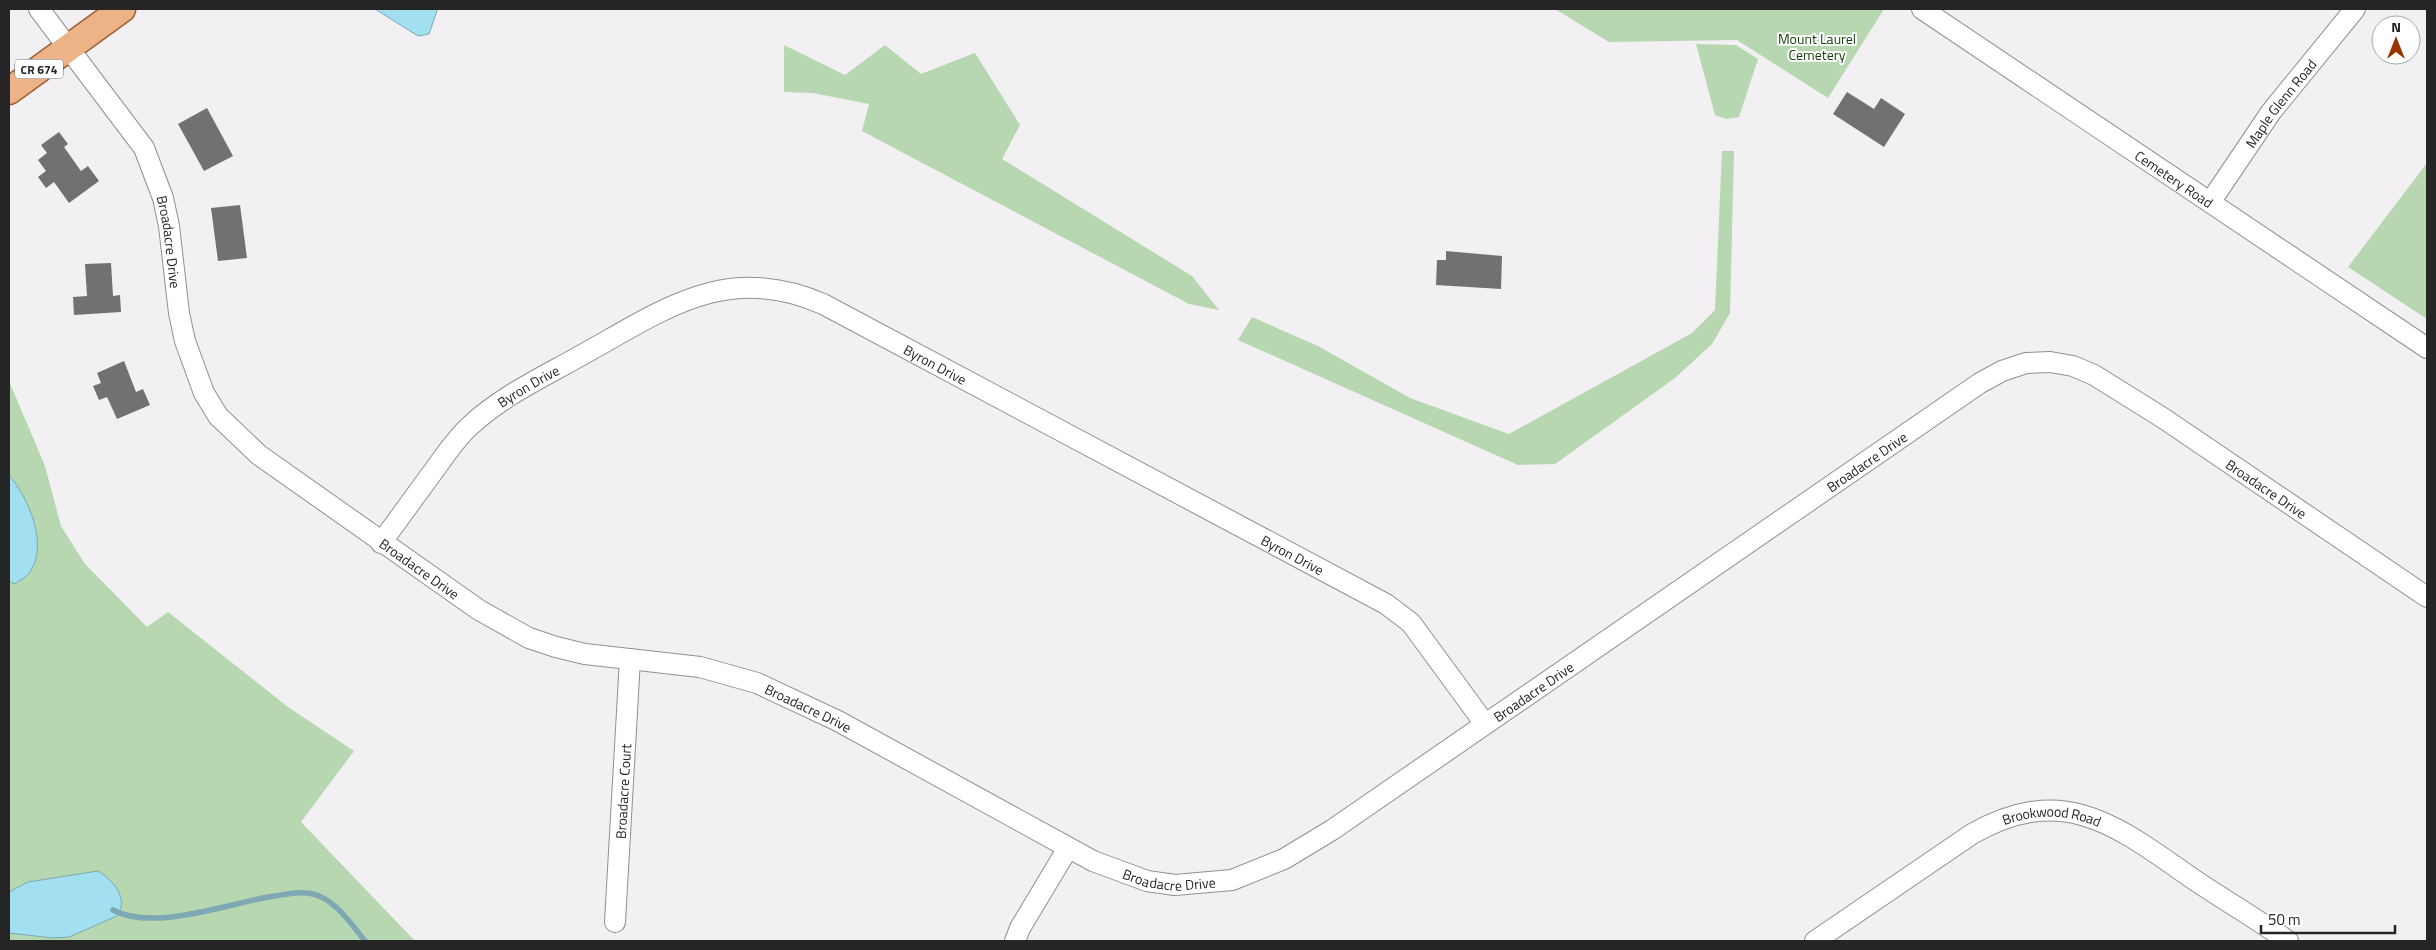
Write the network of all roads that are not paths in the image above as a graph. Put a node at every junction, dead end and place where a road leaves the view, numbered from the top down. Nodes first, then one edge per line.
1 (39, 9) edge
2 (122, 9) edge
3 (1922, 9) edge
4 (2356, 9) edge
5 (70, 47) junction
6 (9, 91) edge
7 (2211, 201) junction
8 (2427, 348) edge
9 (382, 543) junction
10 (2427, 598) edge
11 (630, 659) junction
12 (1485, 724) junction
13 (1068, 848) junction
14 (615, 922) dead end
15 (1015, 941) edge
16 (1815, 941) edge
17 (2288, 941) edge

1 - 5 street, Broadacre Drive
2 - 5 main road, CR 674
3 - 7 street, Cemetery Road
4 - 7 street, Maple Glenn Road
5 - 6 main road, CR 674
5 - 9 street, Broadacre Drive
7 - 8 street, Cemetery Road
9 - 11 street, Broadacre Drive
9 - 12 street, Byron Drive
10 - 12 street, Broadacre Drive
11 - 13 street, Broadacre Drive
11 - 14 street, Broadacre Court
12 - 13 street, Broadacre Drive
13 - 15 street
16 - 17 street, Brookwood Road

